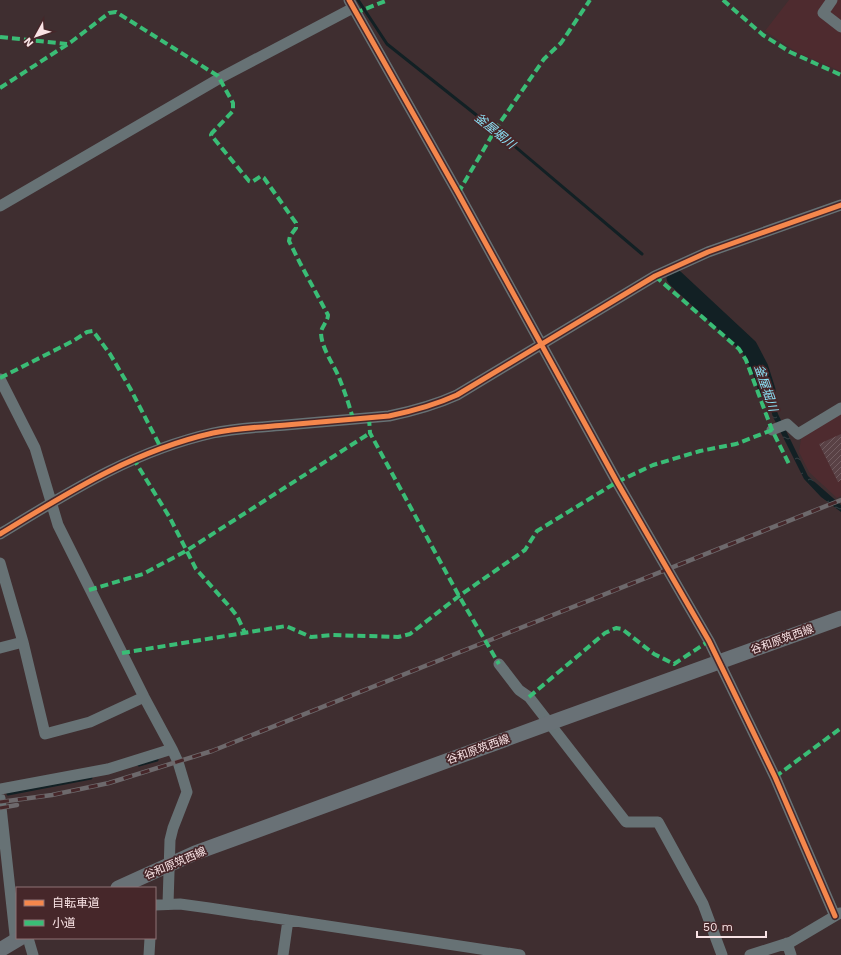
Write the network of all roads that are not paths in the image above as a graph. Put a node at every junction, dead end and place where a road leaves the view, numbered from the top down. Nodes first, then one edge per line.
1 (832, 0) edge
2 (351, 4) edge
3 (841, 27) edge
4 (841, 205) edge
5 (0, 206) edge
6 (542, 344) junction
7 (0, 379) edge
8 (841, 408) edge
9 (772, 430) dead end
10 (51, 502) junction
11 (0, 534) edge
12 (0, 563) edge
13 (841, 618) edge
14 (23, 642) junction
15 (0, 648) edge
16 (719, 662) junction
17 (499, 664) dead end
18 (144, 696) junction
19 (550, 723) junction
20 (172, 749) junction
21 (0, 789) edge
22 (0, 798) edge
23 (168, 865) junction
24 (120, 887) edge
25 (168, 904) junction
26 (156, 905) edge
27 (838, 914) edge
28 (288, 920) junction
29 (16, 935) edge
30 (22, 939) edge
31 (150, 939) edge
32 (787, 943) junction
33 (0, 950) edge
34 (33, 955) edge
35 (149, 955) edge
36 (283, 955) edge
37 (520, 955) edge
38 (722, 955) edge
39 (750, 955) edge
40 (791, 955) edge

1 - 3 street
2 - 5 street
2 - 6 street
4 - 6 street
6 - 10 street
6 - 16 street
7 - 10 street
8 - 9 street
10 - 11 street
10 - 18 street
12 - 14 street
13 - 16 main road, 谷和原筑西線
14 - 15 street
14 - 18 street
16 - 19 main road, 谷和原筑西線
16 - 27 street
17 - 19 street
18 - 20 street
19 - 23 main road, 谷和原筑西線
19 - 38 street
20 - 21 street
20 - 23 street
22 - 29 street
23 - 24 main road, 谷和原筑西線
23 - 25 street
25 - 26 street
25 - 28 street
27 - 32 street
28 - 36 street
28 - 37 street
30 - 33 main road
30 - 34 street
31 - 35 street
32 - 39 street
32 - 40 street

